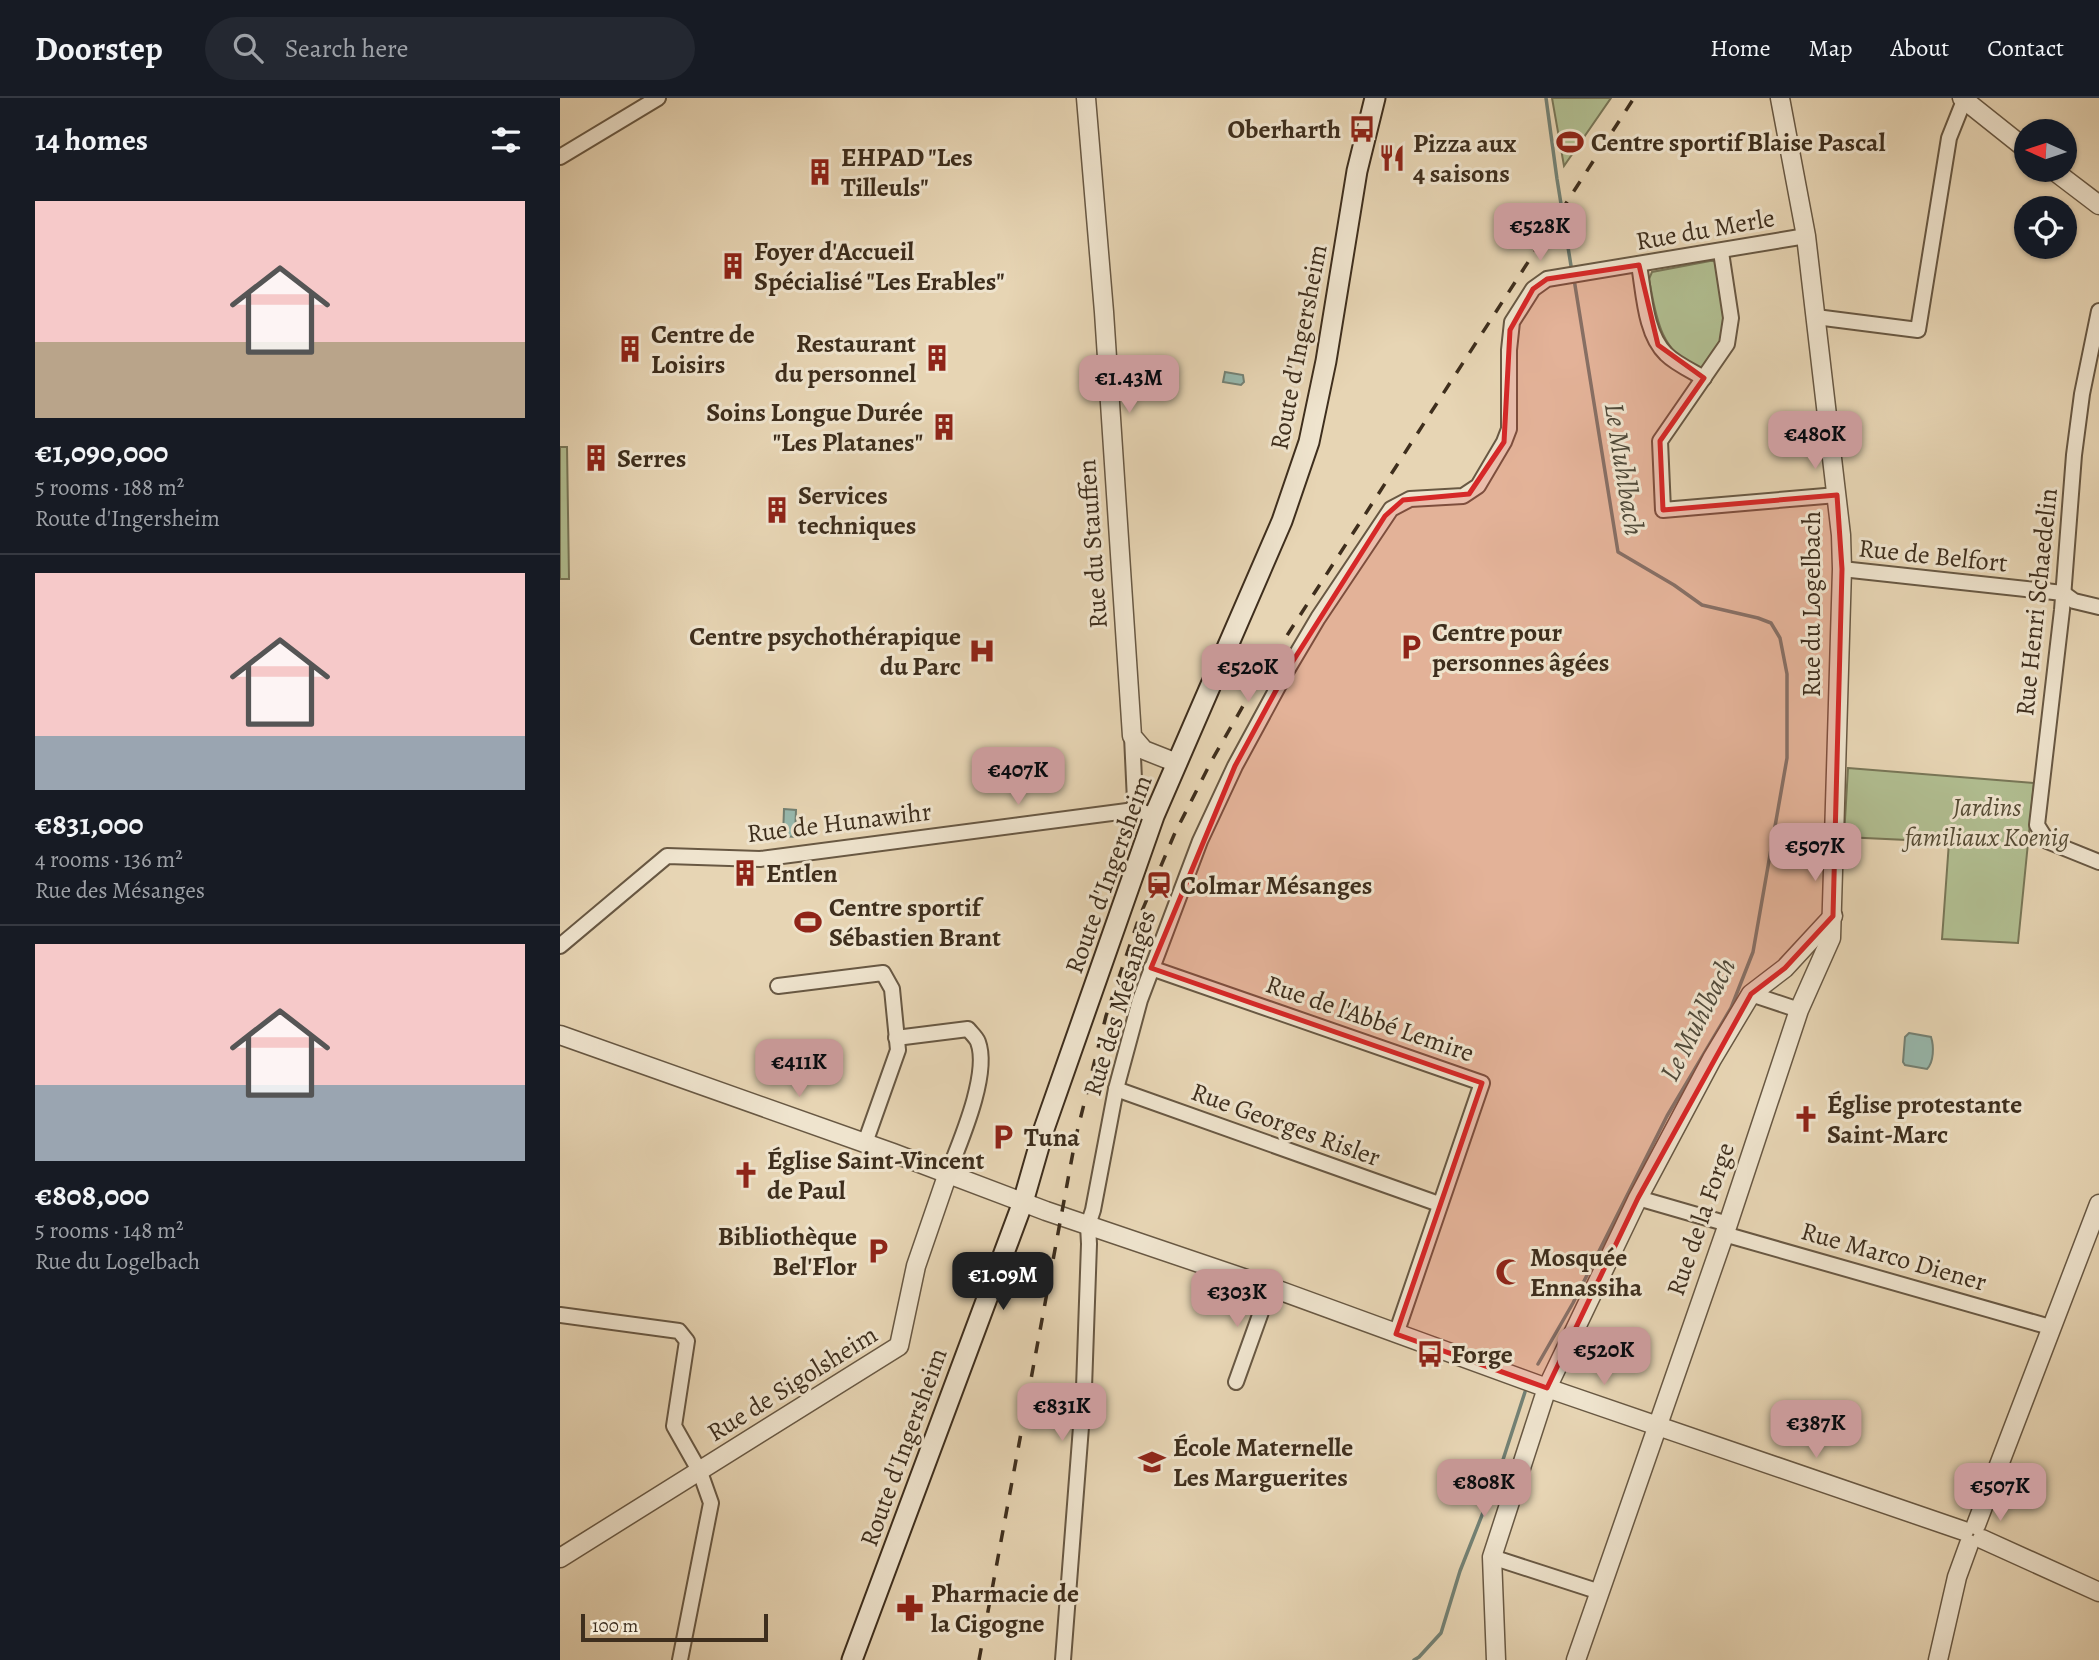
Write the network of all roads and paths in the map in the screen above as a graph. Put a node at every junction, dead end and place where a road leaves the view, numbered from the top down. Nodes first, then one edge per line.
1 (658, 98) edge
2 (1086, 98) edge
3 (1375, 98) edge
4 (1780, 98) edge
5 (1964, 99) edge
6 (2014, 139) edge
7 (560, 157) edge
8 (2069, 182) edge
9 (2099, 205) edge
10 (1806, 236) junction
11 (1721, 252) junction
12 (1639, 265) junction
13 (1533, 289) joint
14 (2099, 311) edge
15 (1816, 317) junction
16 (1704, 378) junction
17 (1837, 495) junction
18 (1842, 569) junction
19 (2063, 593) junction
20 (2099, 607) edge
21 (1132, 736) junction
22 (1177, 763) junction
23 (1146, 813) junction
24 (2099, 862) edge
25 (1833, 916) junction
26 (560, 946) edge
27 (1151, 968) junction
28 (778, 986) dead end
29 (1751, 994) junction
30 (1799, 1010) junction
31 (560, 1035) edge
32 (895, 1038) junction
33 (1116, 1089) junction
34 (865, 1143) junction
35 (947, 1173) junction
36 (1638, 1198) junction
37 (1023, 1202) junction
38 (1439, 1204) junction
39 (2099, 1205) edge
40 (1087, 1225) junction
41 (1726, 1229) junction
42 (1270, 1287) junction
43 (560, 1315) edge
44 (2050, 1326) junction
45 (1396, 1334) junction
46 (1236, 1382) dead end
47 (1547, 1388) junction
48 (1657, 1425) junction
49 (701, 1472) junction
50 (1973, 1535) junction
51 (1492, 1557) junction
52 (560, 1558) edge
53 (1601, 1592) junction
54 (2099, 1592) edge
55 (680, 1660) edge
56 (852, 1660) edge
57 (1063, 1660) edge
58 (1496, 1660) edge
59 (1576, 1660) edge
60 (1938, 1660) edge

1 - 7 street
2 - 21 street, Rue du Stauffen
3 - 22 main road, Route d'Ingersheim
4 - 10 street, Rue du Logelbach
5 - 6 street
5 - 15 street
8 - 9 street
10 - 11 street, Rue du Merle
10 - 15 street, Rue du Logelbach
11 - 12 street, Rue du Merle
11 - 16 street
12 - 13 street, Rue du Merle
12 - 16 street
13 - 27 street, Rue des Mésanges
14 - 19 street, Rue Henri Schaedelin
15 - 17 street, Rue du Logelbach
16 - 17 street
17 - 18 street, Rue du Logelbach
18 - 19 street, Rue de Belfort
18 - 25 street, Rue du Logelbach
19 - 20 street, Rue de Belfort
19 - 24 street, Rue Henri Schaedelin
21 - 22 street
21 - 23 street, Rue du Stauffen
22 - 23 main road, Route d'Ingersheim
23 - 26 street, Rue de Hunawihr
23 - 37 main road, Route d'Ingersheim
25 - 29 street
25 - 30 street, Rue de la Forge
27 - 33 street, Rue des Mésanges
27 - 38 street, Rue de l'Abbé Lemire
28 - 32 street
29 - 30 street
29 - 36 street
30 - 41 street, Rue de la Forge
31 - 34 street
32 - 34 street
32 - 35 street
33 - 38 street, Rue Georges Risler
33 - 40 street, Rue des Mésanges
34 - 35 street
35 - 37 street
35 - 49 street, Rue de Sigolsheim
36 - 41 street, Rue Marco Diener
36 - 47 street
37 - 40 street
37 - 56 main road, Route d'Ingersheim
38 - 45 street, Rue de l'Abbé Lemire
39 - 44 street
40 - 42 street
40 - 57 street, Rue des Mésanges
41 - 44 street, Rue Marco Diener
41 - 48 street, Rue de la Forge
42 - 45 street
42 - 46 street
43 - 49 street
44 - 50 street
45 - 47 street
47 - 48 street
47 - 51 street
48 - 50 street
48 - 53 street, Rue de la Forge
49 - 52 street, Rue de Sigolsheim
49 - 55 street
50 - 54 street
50 - 60 street
51 - 53 street
51 - 58 street
53 - 59 street, Rue de la Forge

